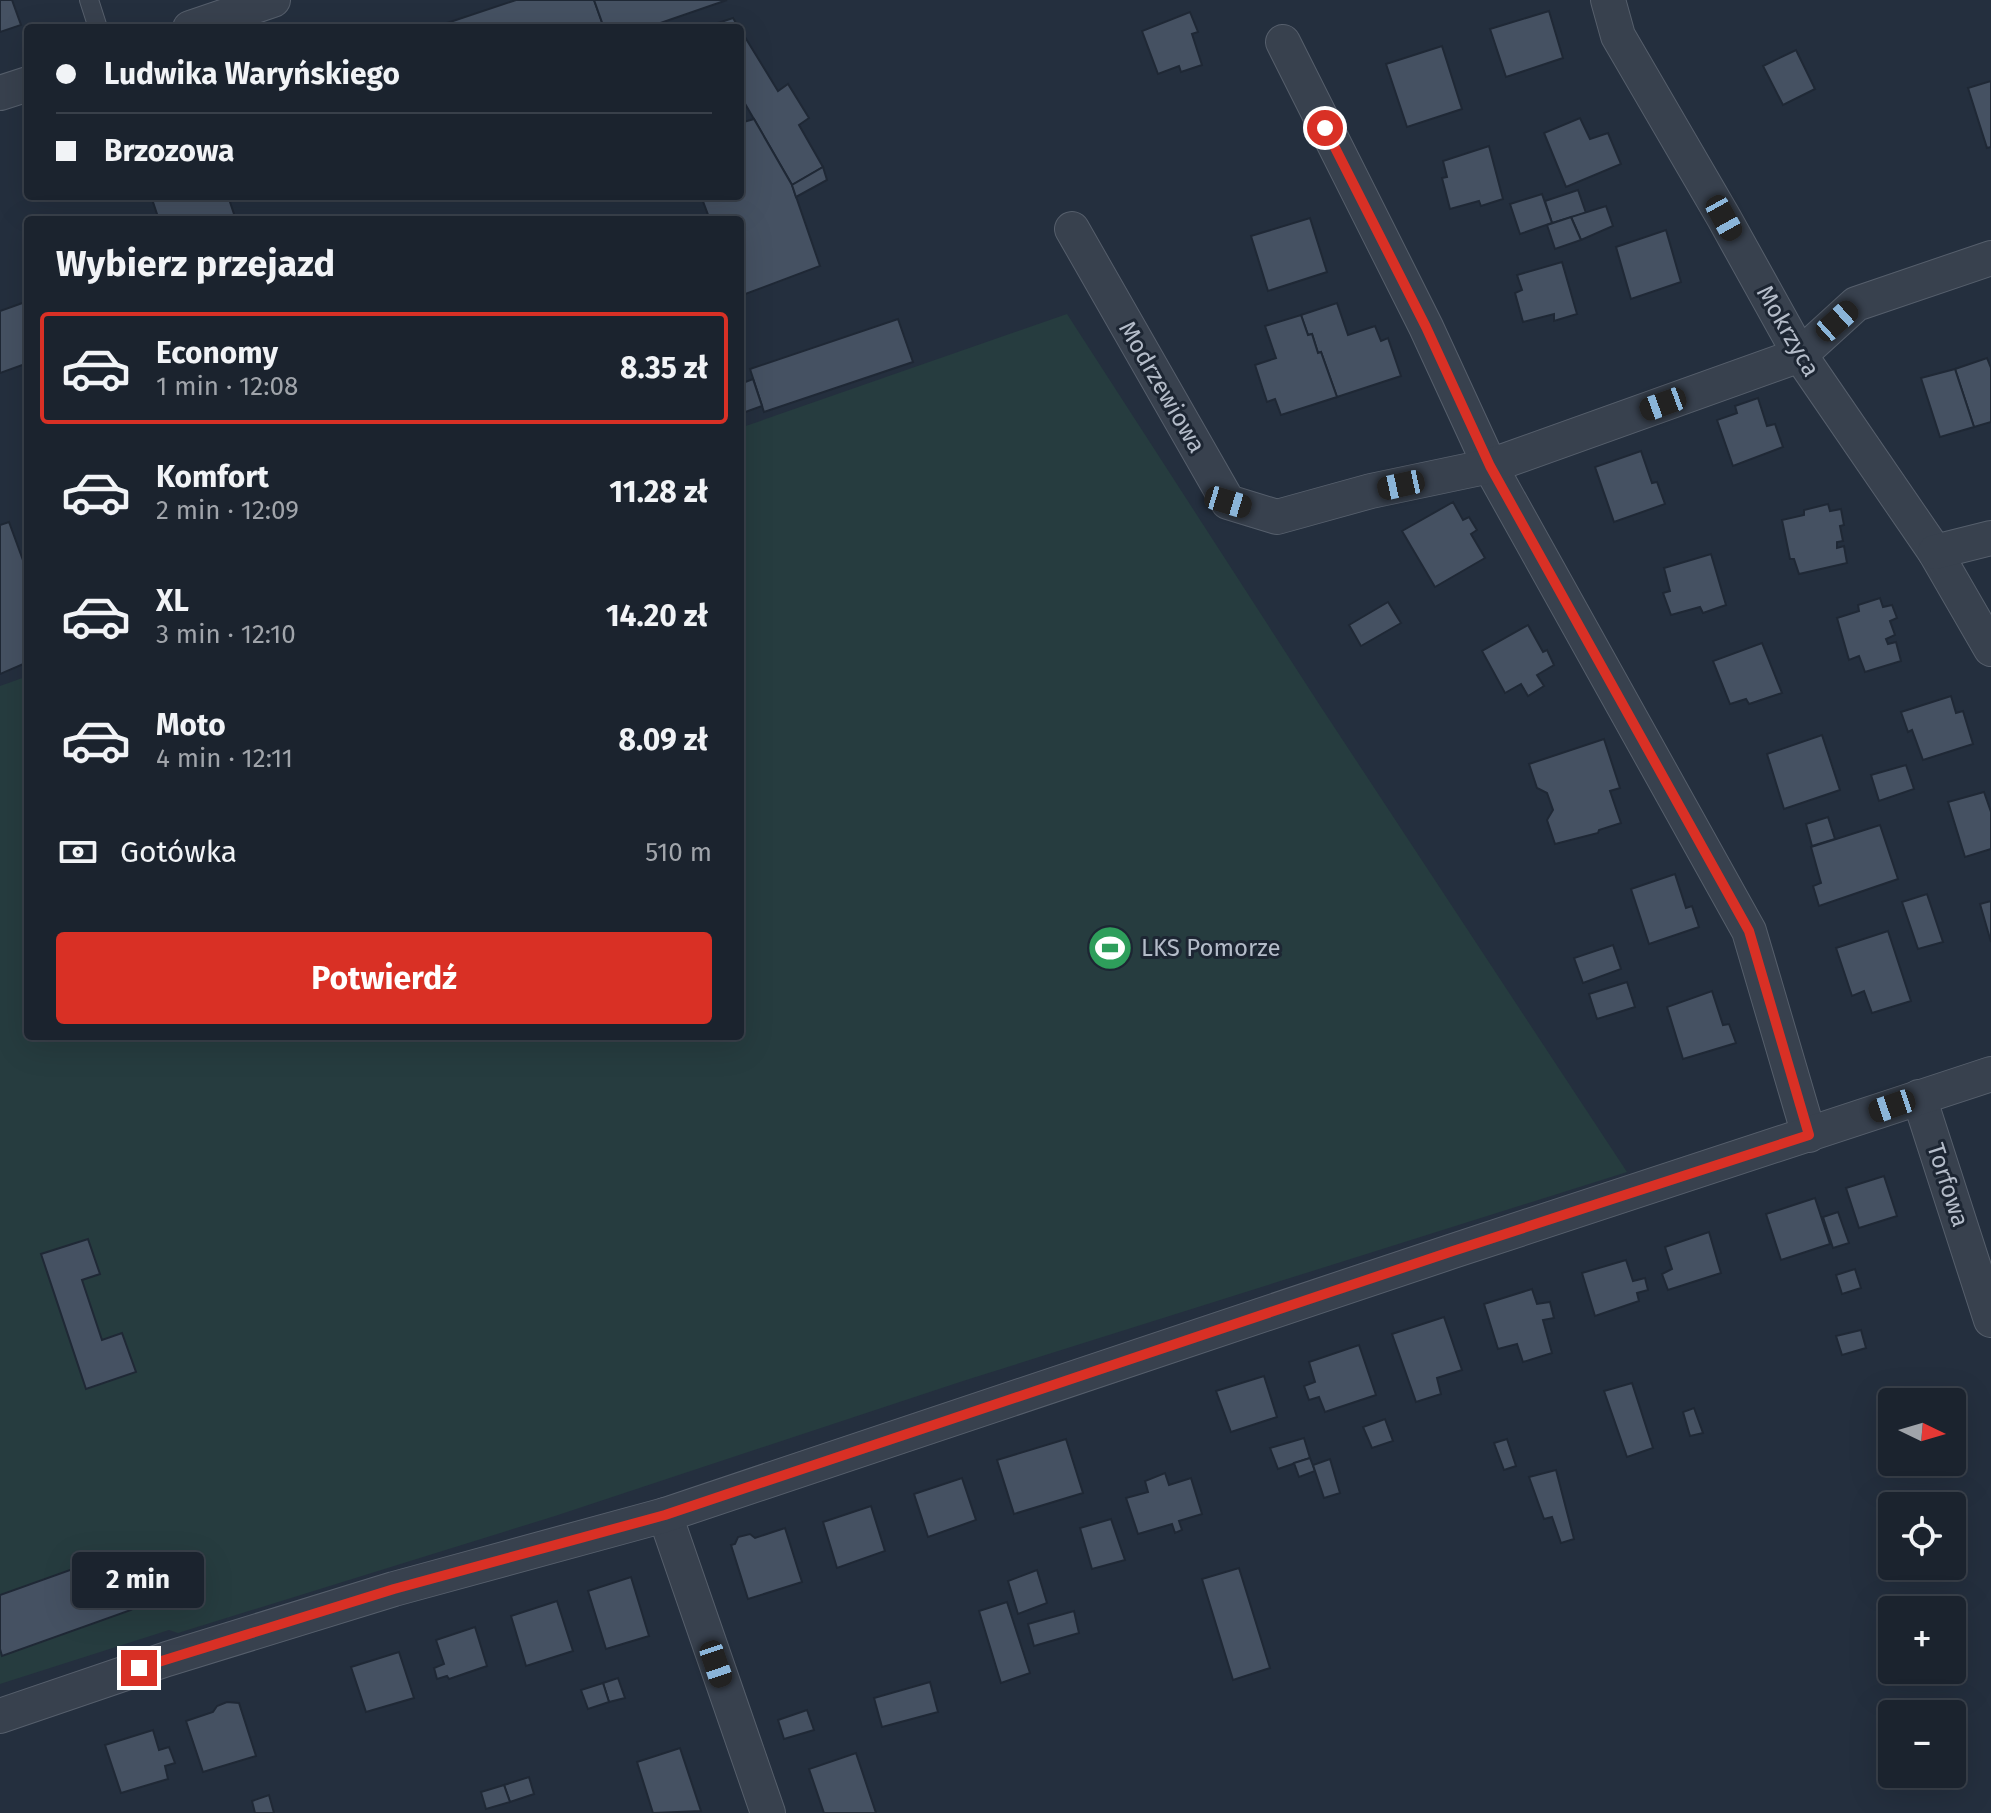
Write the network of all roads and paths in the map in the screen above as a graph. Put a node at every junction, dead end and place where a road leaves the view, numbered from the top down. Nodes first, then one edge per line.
1 (89, 0) edge
2 (273, 0) edge
3 (1608, 0) edge
4 (97, 24) edge
5 (202, 24) edge
6 (1283, 42) dead end
7 (24, 85) edge
8 (0, 93) edge
9 (1072, 229) dead end
10 (1991, 258) edge
11 (1800, 355) junction
12 (1490, 466) junction
13 (1991, 538) edge
14 (1935, 552) junction
15 (1991, 649) edge
16 (1991, 1074) edge
17 (1919, 1097) junction
18 (1809, 1135) junction
19 (1991, 1320) edge
20 (665, 1515) junction
21 (0, 1716) edge
22 (768, 1813) edge

1 - 4 lane
2 - 5 street
3 - 11 street, Mokrzyca
6 - 12 street
7 - 8 street
9 - 12 street, Modrzewiowa
10 - 11 street, Modrzewiowa
11 - 12 street, Modrzewiowa
11 - 14 street, Mokrzyca
12 - 18 street
13 - 14 street
14 - 15 street, Mokrzyca
16 - 17 street
17 - 18 street
17 - 19 street, Torfowa
18 - 20 street
20 - 21 street
20 - 22 street

